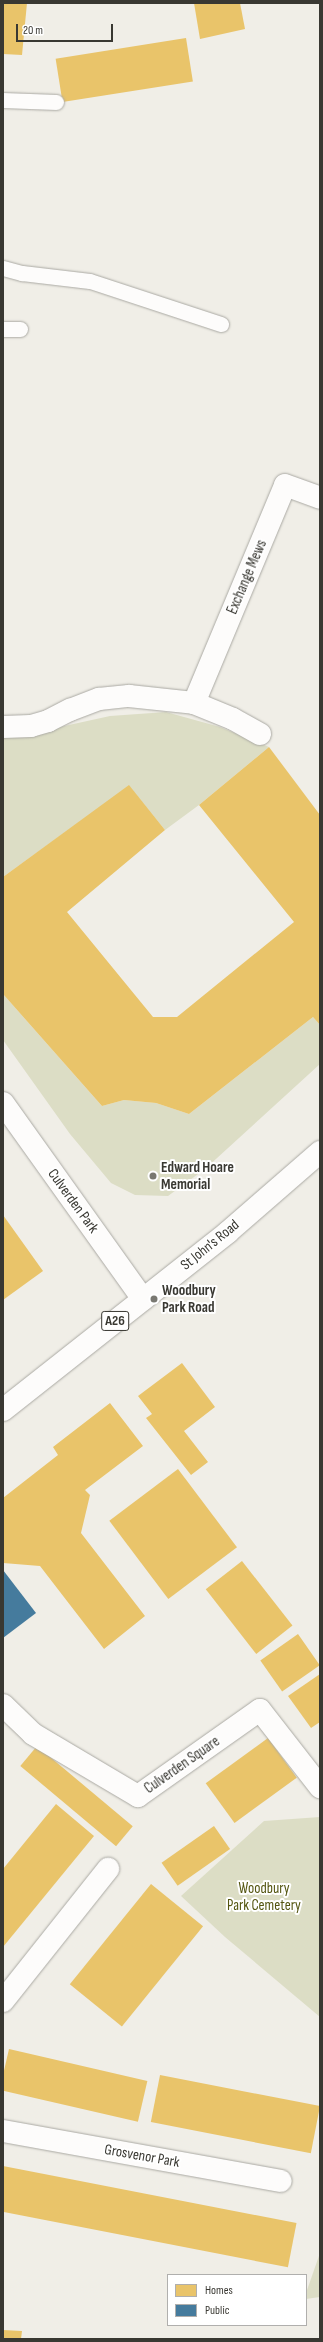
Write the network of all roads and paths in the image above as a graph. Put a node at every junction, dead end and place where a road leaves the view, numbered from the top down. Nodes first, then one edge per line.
1 (3, 100) edge
2 (56, 102) dead end
3 (3, 268) edge
4 (221, 324) dead end
5 (20, 328) dead end
6 (3, 329) edge
7 (320, 498) edge
8 (194, 703) junction
9 (3, 728) edge
10 (260, 734) dead end
11 (3, 1103) edge
12 (320, 1152) edge
13 (143, 1299) junction
14 (3, 1410) edge
15 (3, 1705) edge
16 (320, 1787) edge
17 (108, 1869) dead end
18 (3, 2001) edge
19 (3, 2131) edge
20 (281, 2181) dead end

1 - 2 lane
3 - 4 lane
5 - 6 lane
7 - 8 main road, Exchange Mews
8 - 9 main road
8 - 10 main road
11 - 13 main road, Culverden Park
12 - 13 main road, St John's Road / A26
13 - 14 main road, St John's Road / A26
15 - 16 main road, Culverden Square
17 - 18 main road
19 - 20 main road, Grosvenor Park

